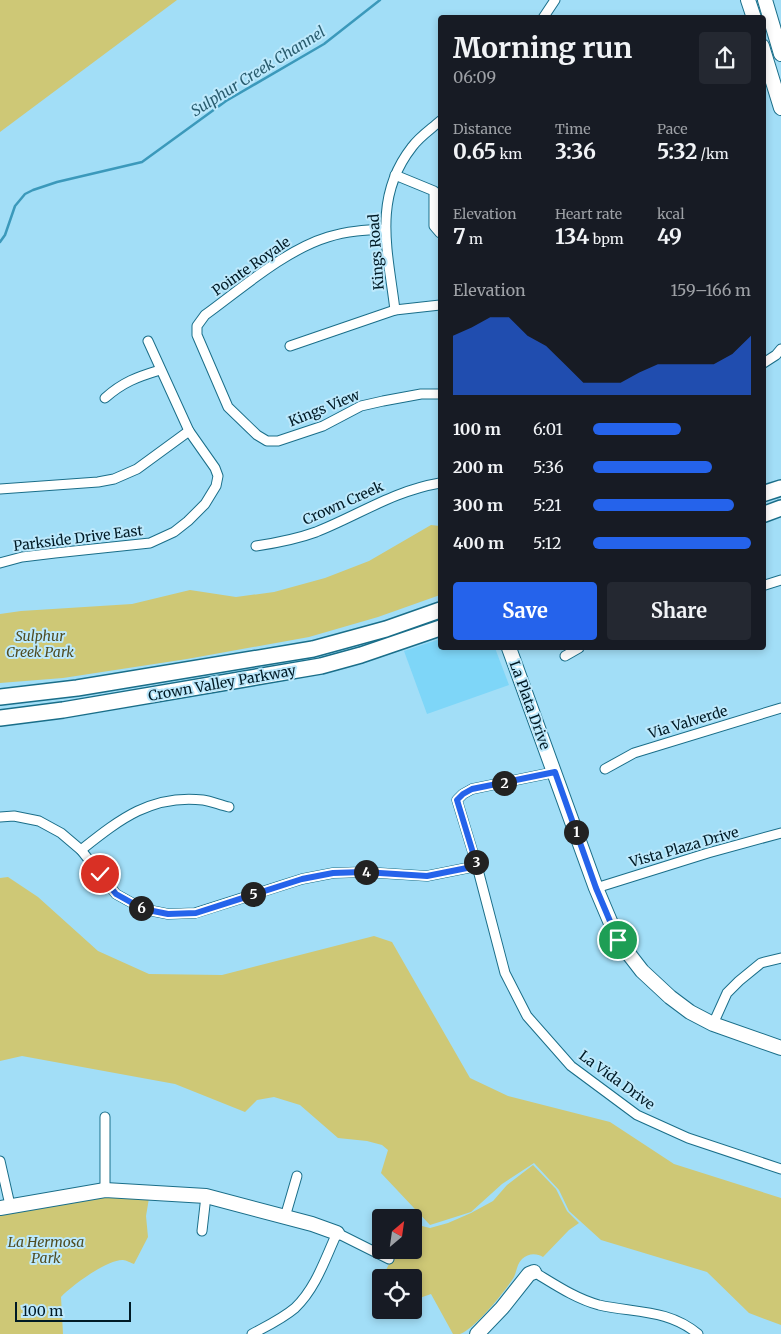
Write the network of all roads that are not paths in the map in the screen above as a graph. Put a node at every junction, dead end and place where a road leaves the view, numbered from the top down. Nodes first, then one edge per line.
1 (555, 0) edge
2 (748, 0) edge
3 (765, 0) edge
4 (544, 15) edge
5 (753, 15) edge
6 (781, 54) edge
7 (766, 59) edge
8 (781, 108) edge
9 (438, 123) edge
10 (395, 175) junction
11 (437, 188) edge
12 (385, 229) junction
13 (438, 231) edge
14 (438, 306) edge
15 (395, 310) junction
16 (197, 326) joint
17 (148, 341) dead end
18 (290, 346) dead end
19 (781, 349) edge
20 (766, 361) edge
21 (160, 370) junction
22 (438, 394) edge
23 (105, 398) dead end
24 (189, 431) junction
25 (438, 483) edge
26 (781, 488) edge
27 (0, 489) edge
28 (766, 493) edge
29 (781, 508) edge
30 (766, 514) edge
31 (256, 546) dead end
32 (0, 563) edge
33 (781, 580) edge
34 (766, 585) edge
35 (438, 611) edge
36 (438, 629) edge
37 (510, 650) edge
38 (575, 650) edge
39 (565, 656) dead end
40 (0, 697) edge
41 (781, 708) edge
42 (0, 718) edge
43 (605, 768) dead end
44 (555, 772) junction
45 (229, 807) dead end
46 (0, 817) edge
47 (781, 834) edge
48 (81, 850) junction
49 (477, 866) junction
50 (596, 888) junction
51 (781, 958) edge
52 (713, 1024) junction
53 (781, 1048) edge
54 (105, 1117) dead end
55 (0, 1161) edge
56 (781, 1169) edge
57 (297, 1176) dead end
58 (105, 1190) junction
59 (206, 1196) junction
60 (5, 1207) edge
61 (285, 1217) junction
62 (202, 1231) dead end
63 (336, 1233) junction
64 (372, 1251) edge
65 (534, 1272) joint
66 (252, 1334) edge
67 (477, 1334) edge
68 (698, 1334) edge

1 - 4 street
2 - 5 street
3 - 6 street
7 - 8 street
9 - 10 street, Kings Road
10 - 11 street
10 - 12 street, Kings Road
11 - 13 street
12 - 15 street, Kings Road
12 - 16 street, Pointe Royale
14 - 15 street
15 - 18 street
16 - 22 street, Kings View
17 - 21 street
19 - 20 street
21 - 23 street
21 - 24 street
24 - 27 street
24 - 32 street, Parkside Drive East
25 - 31 street, Crown Creek
26 - 28 main road
29 - 30 main road
33 - 34 street
35 - 40 main road, Crown Valley Parkway
36 - 42 main road, Crown Valley Parkway
37 - 44 street, La Plata Drive
38 - 39 street
41 - 43 street, Via Valverde
44 - 49 street, La Vida Drive
44 - 50 street, La Plata Drive
45 - 48 street
46 - 48 street
47 - 50 street, Vista Plaza Drive
48 - 49 street
49 - 56 street, La Vida Drive
50 - 52 street, La Plata Drive
51 - 52 street
52 - 53 street, La Plata Drive
54 - 58 street
55 - 60 street
57 - 61 street
58 - 59 street
58 - 60 street
59 - 61 street
59 - 62 street
61 - 63 street
63 - 64 street
63 - 66 street
65 - 67 street
65 - 68 street

